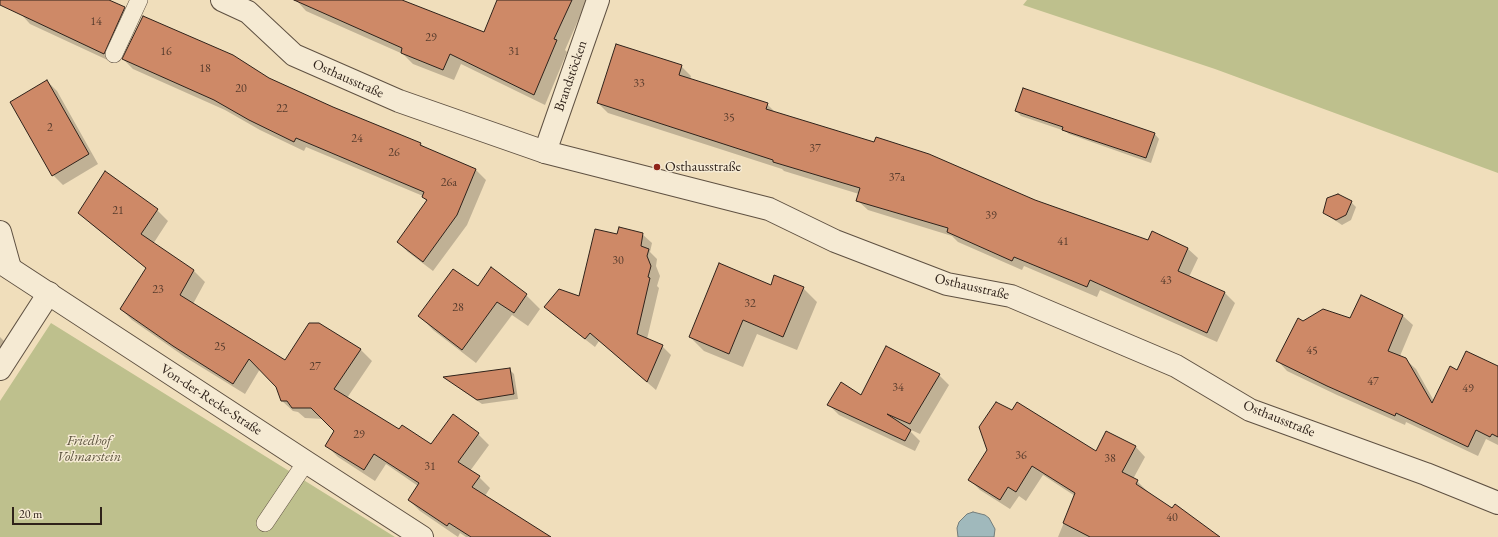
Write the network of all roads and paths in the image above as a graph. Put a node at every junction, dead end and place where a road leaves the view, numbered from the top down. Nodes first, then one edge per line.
1 (139, 0) edge
2 (222, 0) edge
3 (598, 0) edge
4 (114, 54) dead end
5 (545, 152) junction
6 (0, 232) edge
7 (5, 265) edge
8 (49, 293) junction
9 (0, 369) edge
10 (306, 462) junction
11 (1498, 503) edge
12 (265, 523) dead end
13 (422, 537) edge

1 - 4 lane
2 - 5 street, Osthausstraße
3 - 5 street, Brandstöcken
5 - 11 street, Osthausstraße
6 - 7 street
7 - 8 street, Von-der-Recke-Straße
8 - 9 street
8 - 10 street, Von-der-Recke-Straße
10 - 12 lane
10 - 13 street, Von-der-Recke-Straße

